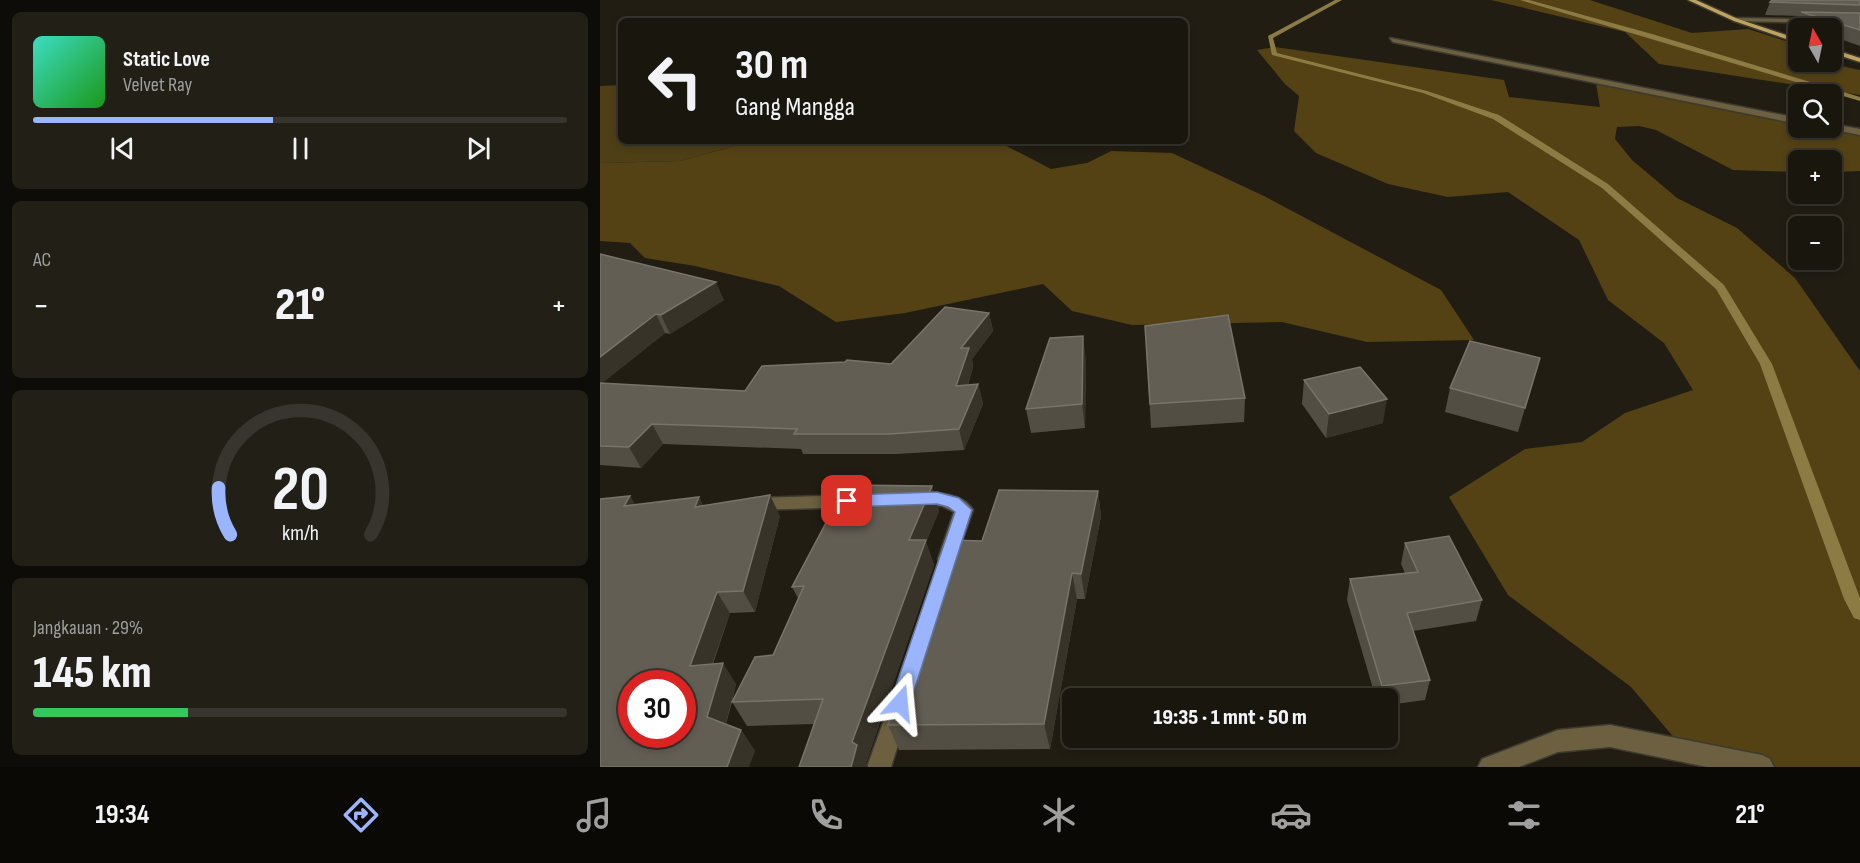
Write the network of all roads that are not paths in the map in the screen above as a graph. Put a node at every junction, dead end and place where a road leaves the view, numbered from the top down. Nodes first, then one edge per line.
1 (1691, 0) edge
2 (1736, 20) junction
3 (1860, 22) edge
4 (1788, 38) edge
5 (1393, 40) dead end
6 (1842, 54) edge
7 (1860, 60) edge
8 (1788, 119) edge
9 (1842, 129) edge
10 (1860, 132) edge
11 (902, 499) edge
12 (879, 500) edge
13 (740, 505) edge
14 (941, 577) edge
15 (905, 689) edge
16 (879, 767) edge
17 (1490, 767) edge
18 (1762, 767) edge

1 - 2 main road
2 - 3 street
2 - 4 main road
5 - 8 street
6 - 7 main road
9 - 10 street
11 - 14 street
12 - 13 street
15 - 16 street
17 - 18 street

